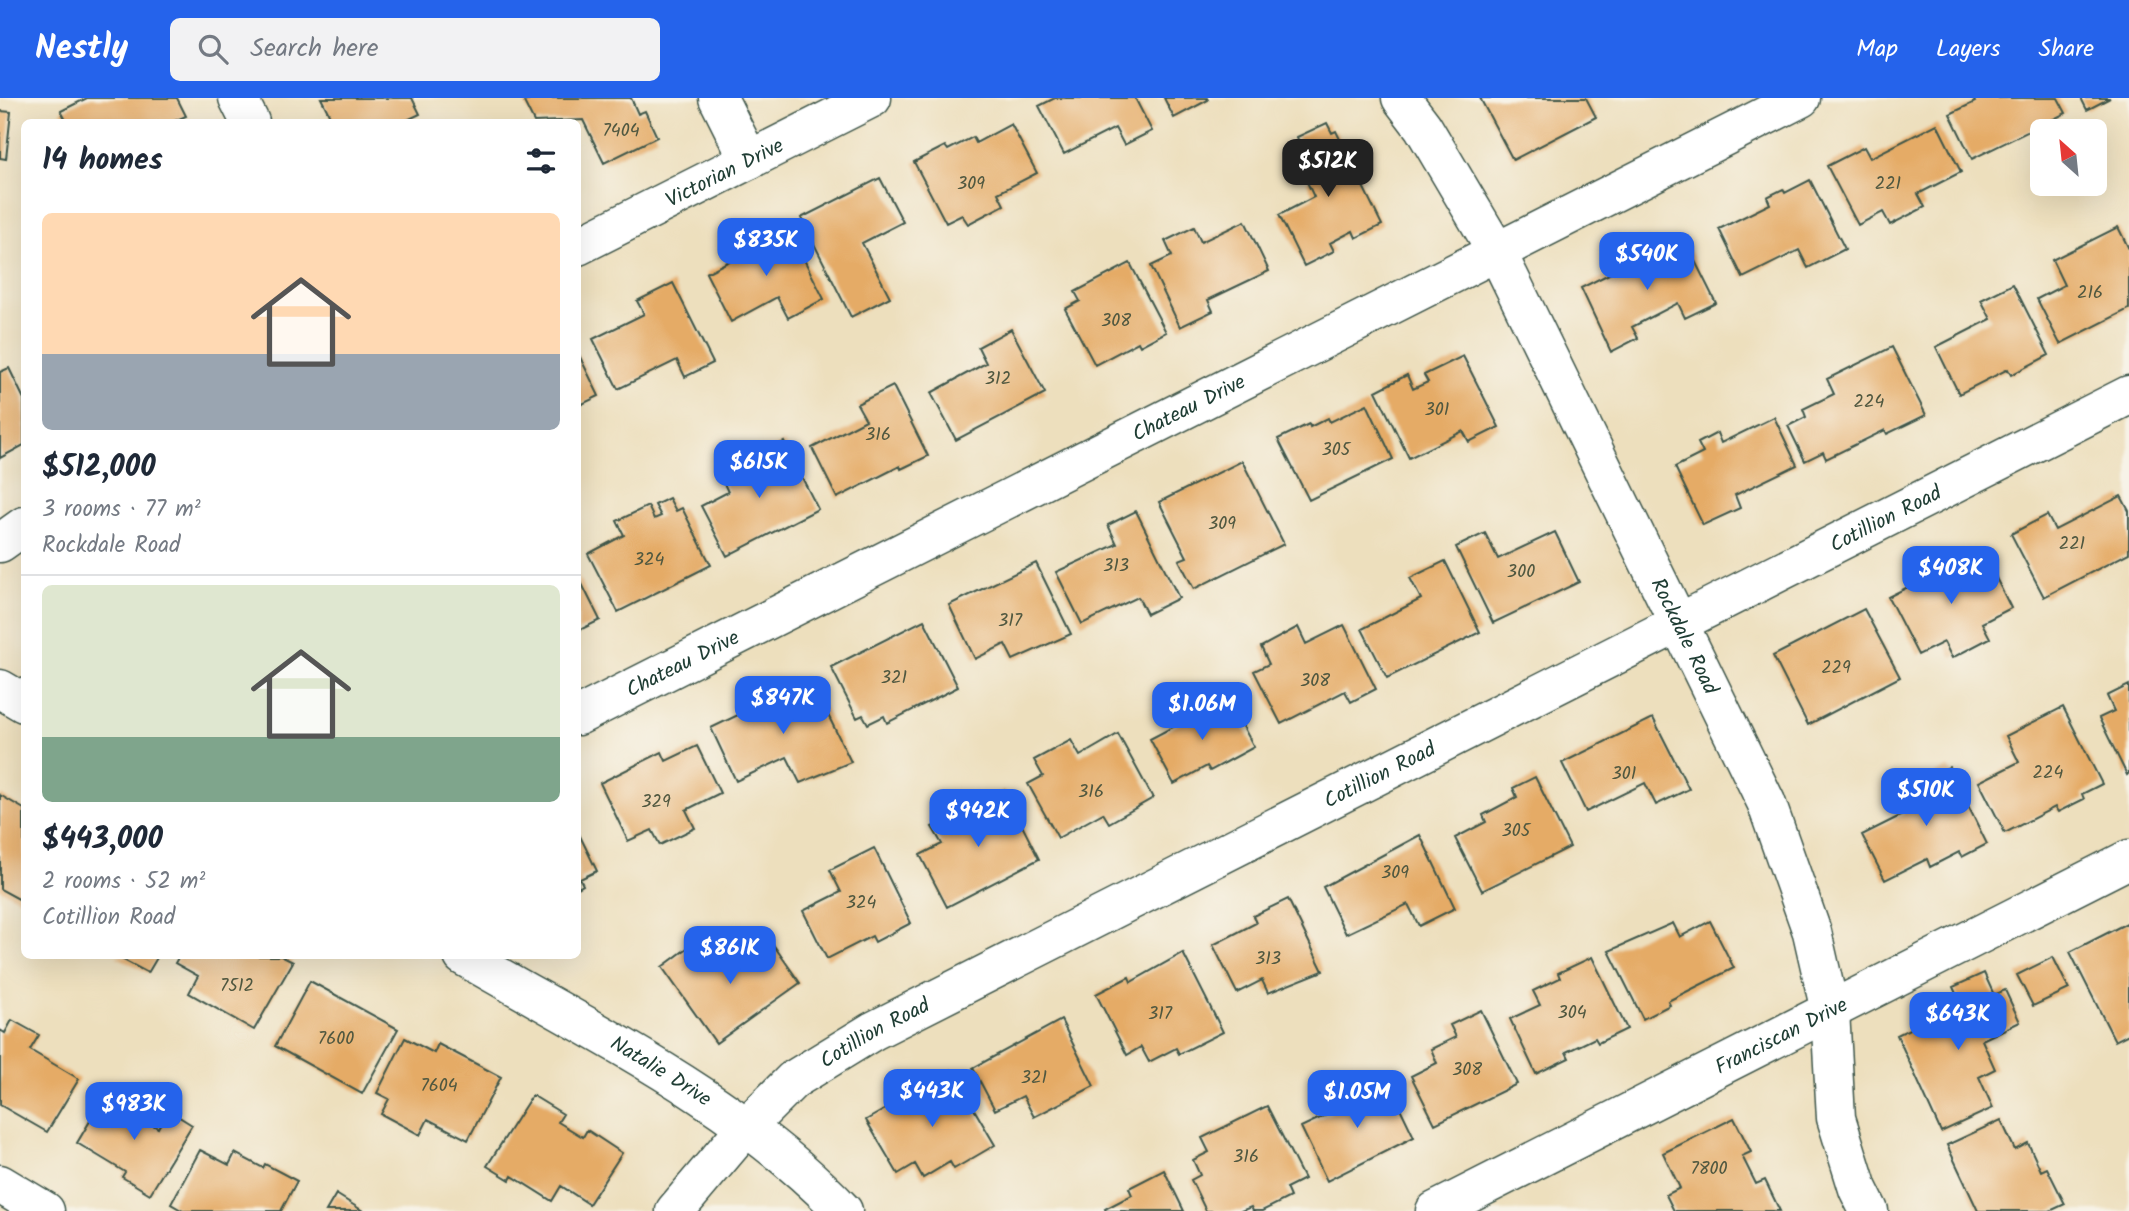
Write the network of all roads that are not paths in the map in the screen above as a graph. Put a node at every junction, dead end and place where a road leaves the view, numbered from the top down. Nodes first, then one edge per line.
1 (238, 98) edge
2 (718, 98) edge
3 (873, 98) edge
4 (1401, 98) edge
5 (1801, 98) edge
6 (248, 119) edge
7 (749, 160) junction
8 (581, 244) edge
9 (1497, 252) junction
10 (2129, 396) edge
11 (21, 528) edge
12 (0, 543) edge
13 (1679, 625) junction
14 (0, 689) edge
15 (21, 701) edge
16 (581, 714) edge
17 (2129, 859) edge
18 (468, 959) edge
19 (1830, 1011) junction
20 (746, 1127) junction
21 (0, 1184) edge
22 (46, 1211) edge
23 (675, 1211) edge
24 (843, 1211) edge
25 (1435, 1211) edge
26 (1869, 1211) edge

1 - 6 street
2 - 7 street
3 - 7 street, Victorian Drive
4 - 9 street, Rockdale Road
5 - 9 street, Chateau Drive
7 - 8 street, Victorian Drive
9 - 13 street, Rockdale Road
9 - 16 street, Chateau Drive
10 - 13 street, Cotillion Road
11 - 12 street
13 - 19 street, Rockdale Road
13 - 20 street, Cotillion Road
14 - 15 street
17 - 19 street, Franciscan Drive
18 - 20 street, Natalie Drive
19 - 25 street, Franciscan Drive
19 - 26 street, Rockdale Road
20 - 23 street, Cotillion Road
20 - 24 street, Natalie Drive
21 - 22 street

